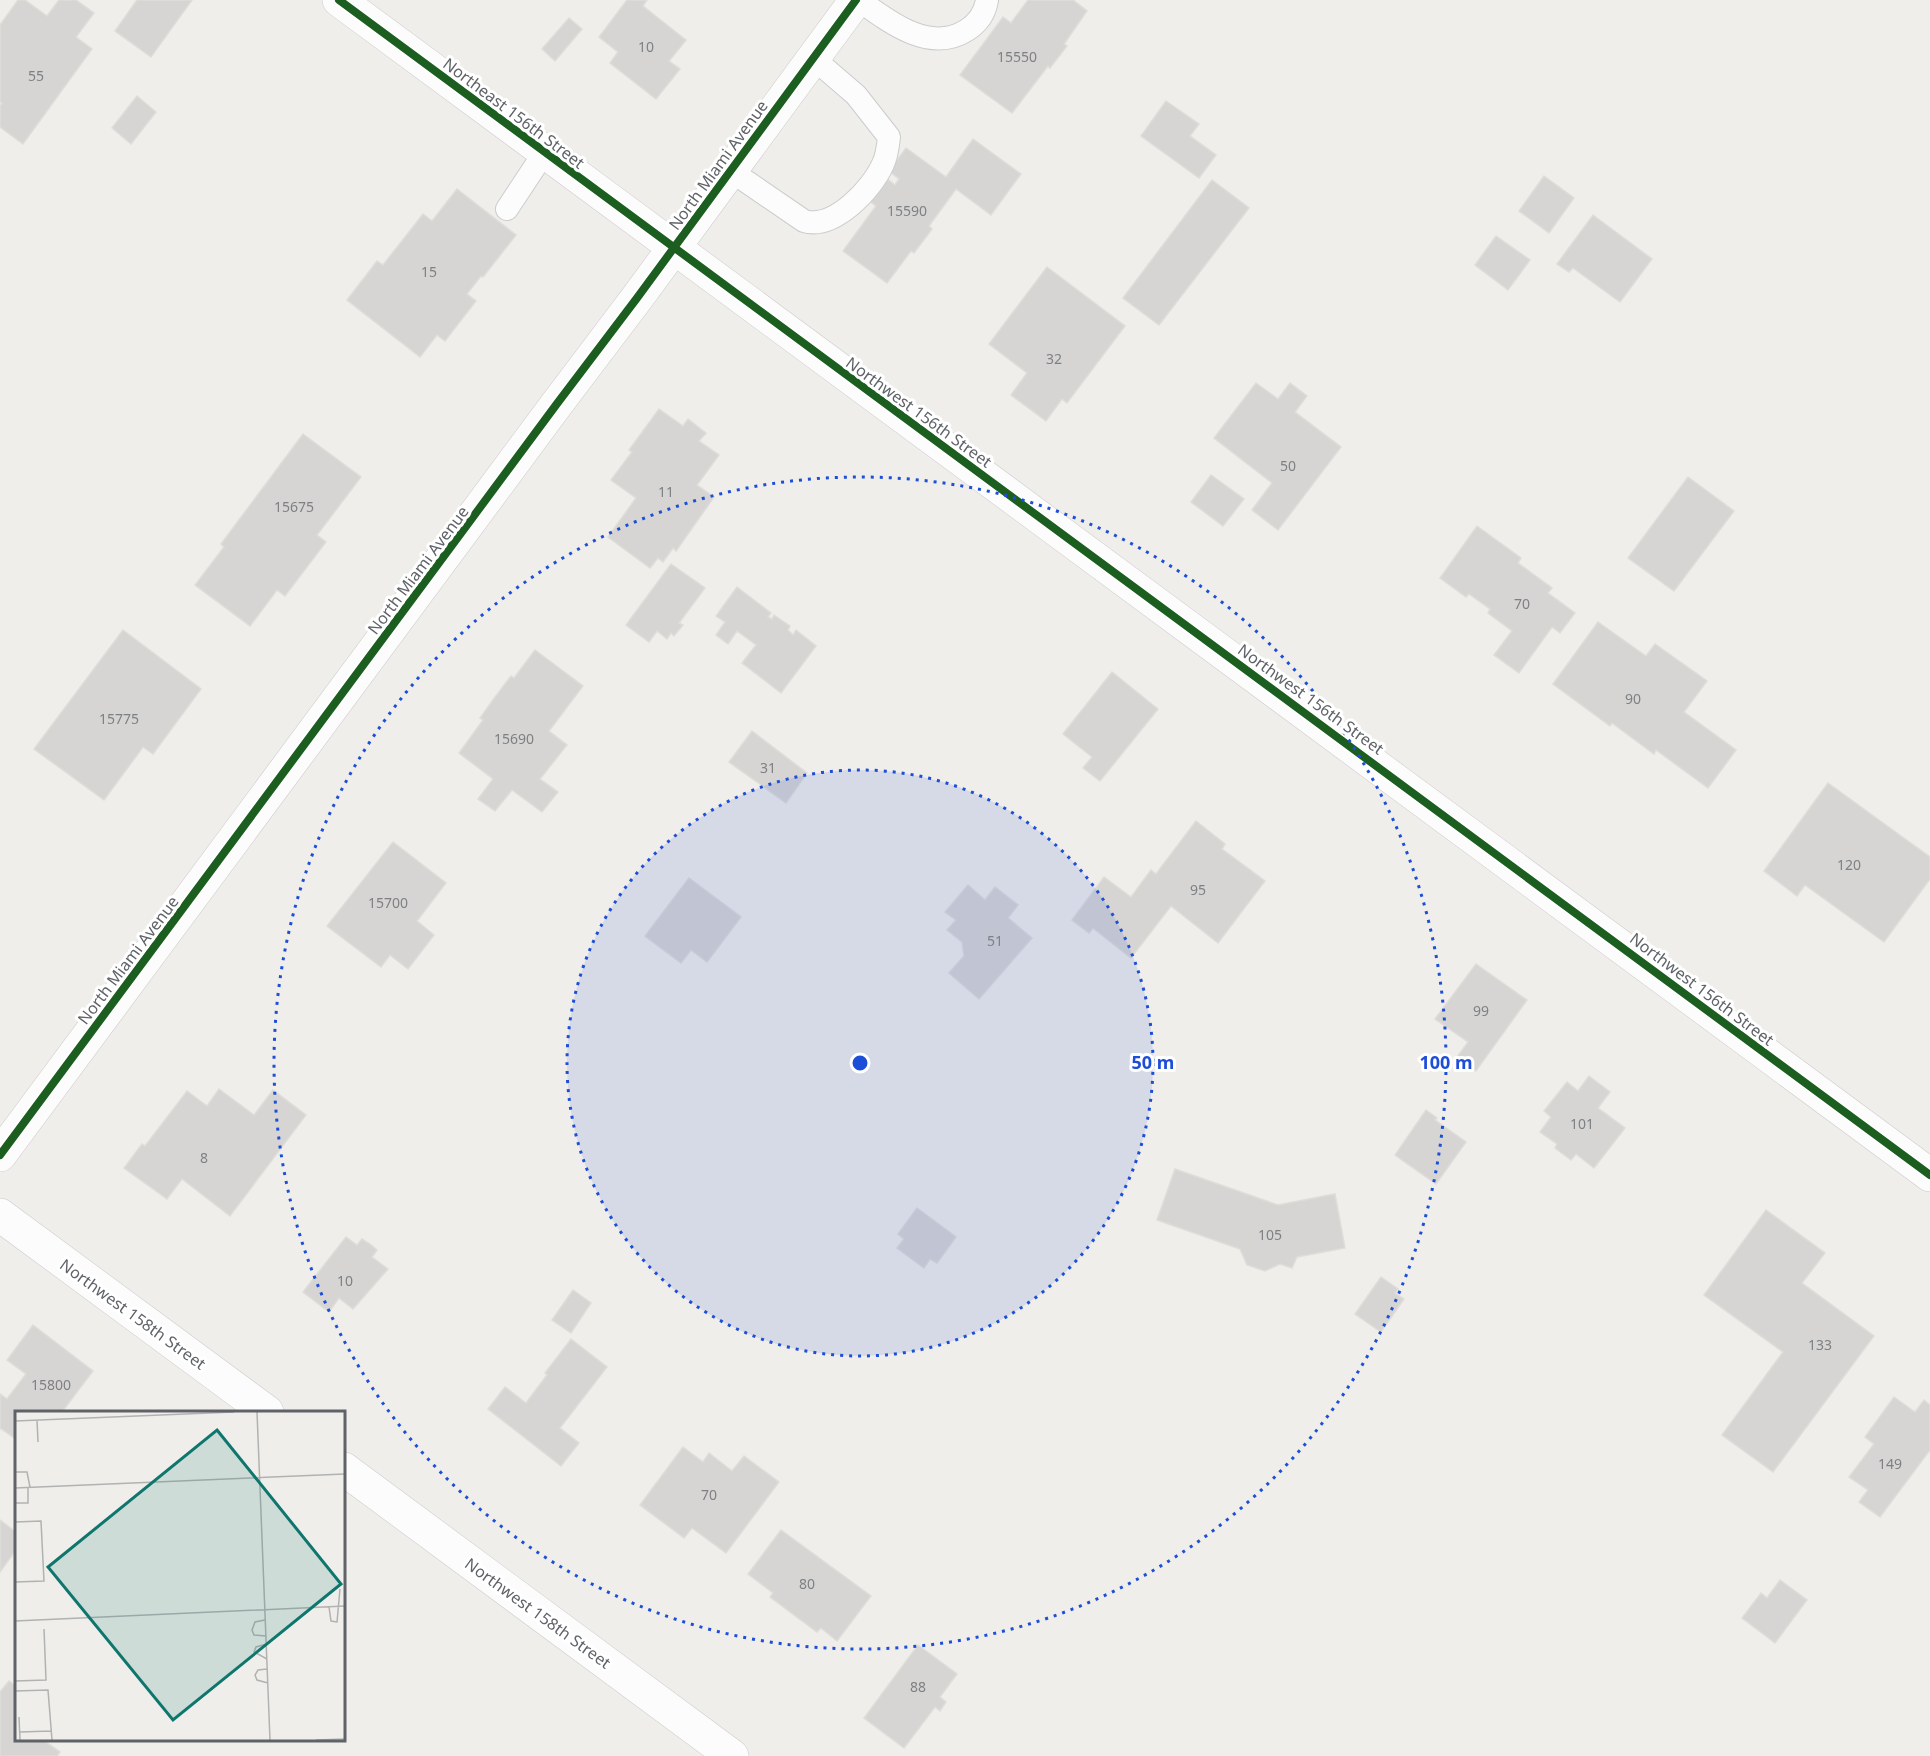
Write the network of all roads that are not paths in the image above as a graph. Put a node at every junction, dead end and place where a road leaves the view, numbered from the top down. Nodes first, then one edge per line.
1 (339, 0) edge
2 (857, 0) edge
3 (987, 0) edge
4 (813, 58) junction
5 (544, 153) junction
6 (731, 171) junction
7 (507, 209) dead end
8 (674, 248) junction
9 (0, 1155) edge
10 (1930, 1175) edge
11 (0, 1215) edge
12 (264, 1411) edge
13 (345, 1470) edge
14 (732, 1756) edge

1 - 5 street, Northeast 156th Street
2 - 3 lane
2 - 4 street, North Miami Avenue
4 - 6 street, North Miami Avenue
4 - 6 lane
5 - 7 lane
5 - 8 street, Northeast 156th Street
6 - 8 street, North Miami Avenue
8 - 9 street, North Miami Avenue
8 - 10 street, Northwest 156th Street
11 - 12 street, Northwest 158th Street
13 - 14 street, Northwest 158th Street

